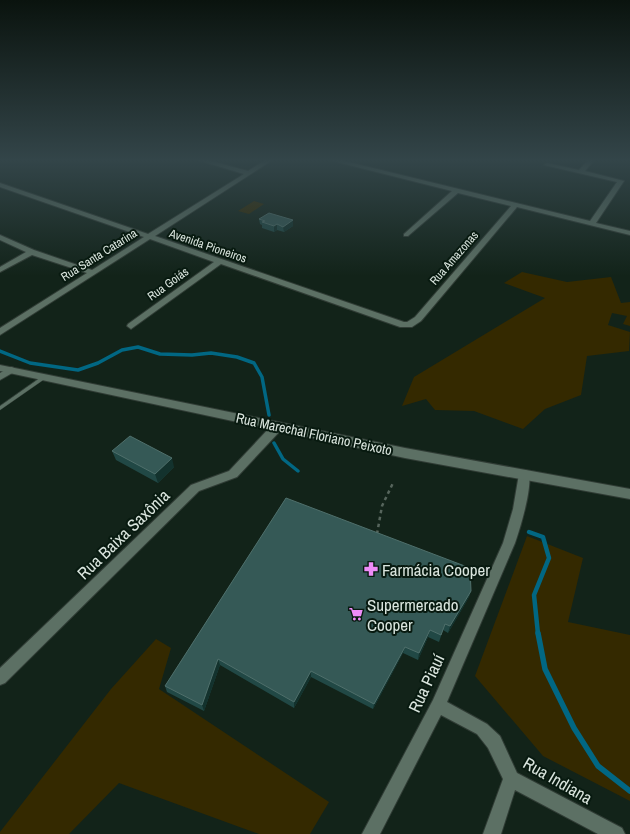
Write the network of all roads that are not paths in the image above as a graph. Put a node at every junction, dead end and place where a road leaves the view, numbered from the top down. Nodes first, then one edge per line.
1 (39, 198) edge
2 (210, 198) edge
3 (448, 198) edge
4 (485, 198) edge
5 (610, 198) edge
6 (515, 205) junction
7 (592, 224) junction
8 (630, 233) edge
9 (406, 235) dead end
10 (0, 237) edge
11 (149, 237) junction
12 (31, 252) junction
13 (220, 262) junction
14 (0, 270) edge
15 (92, 273) junction
16 (409, 325) joint
17 (131, 326) dead end
18 (0, 332) edge
19 (5, 369) edge
20 (0, 377) edge
21 (44, 377) junction
22 (0, 408) edge
23 (277, 427) junction
24 (524, 474) junction
25 (630, 494) edge
26 (0, 678) edge
27 (438, 705) junction
28 (511, 779) junction
29 (371, 834) edge
30 (492, 834) edge
31 (616, 834) edge

1 - 11 street, Avenida Pioneiros
2 - 11 street, Rua Santa Catarina
3 - 9 street
4 - 6 street
5 - 7 street
6 - 7 street
6 - 16 street, Rua Amazonas
7 - 8 street
10 - 12 street
11 - 13 street, Avenida Pioneiros
11 - 15 street, Rua Santa Catarina
12 - 14 street
12 - 15 street
13 - 16 street, Avenida Pioneiros
13 - 17 street, Rua Goiás
15 - 18 street, Rua Santa Catarina
19 - 20 street
19 - 21 main road, Rua Marechal Floriano Peixoto
21 - 22 lane
21 - 23 main road, Rua Marechal Floriano Peixoto
23 - 24 main road, Rua Marechal Floriano Peixoto
23 - 26 street, Rua Baixa Saxônia
24 - 25 main road, Rua Marechal Floriano Peixoto
24 - 27 street, Rua Piauí
27 - 28 street, Rua Indiana
27 - 29 street, Rua Piauí
28 - 30 street
28 - 31 street, Rua Indiana

